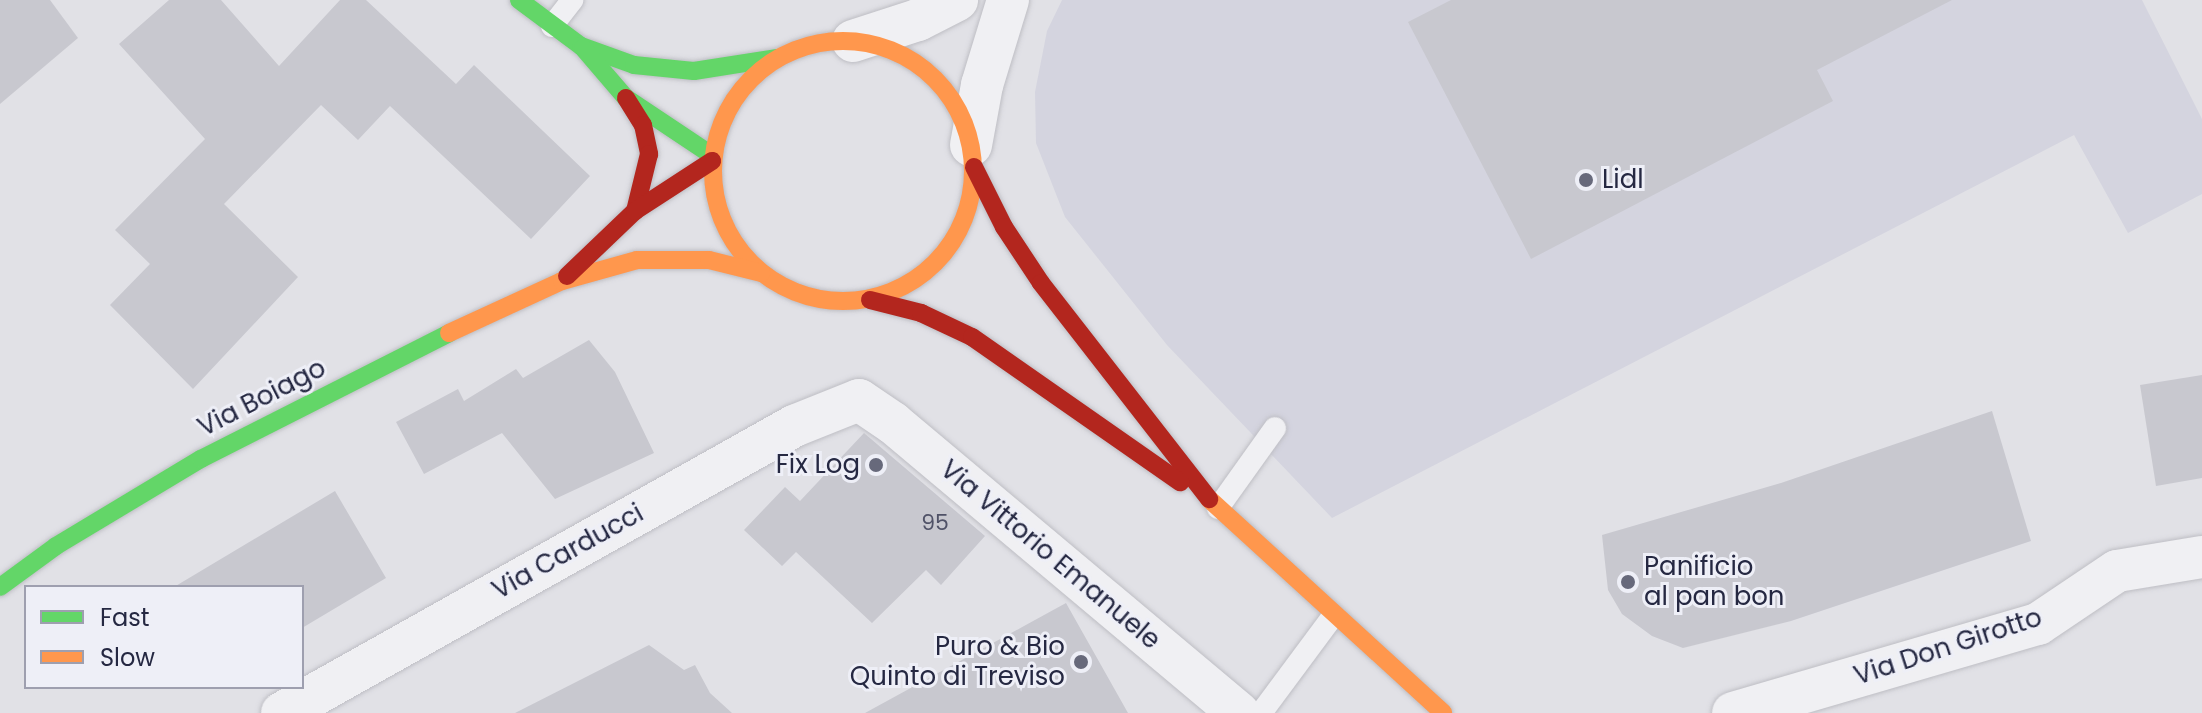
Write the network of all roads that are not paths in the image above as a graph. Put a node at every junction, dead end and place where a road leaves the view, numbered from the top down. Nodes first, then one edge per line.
1 (519, 0) edge
2 (572, 0) edge
3 (957, 0) edge
4 (1008, 0) edge
5 (552, 26) junction
6 (853, 41) junction
7 (581, 46) junction
8 (779, 57) junction
9 (626, 98) junction
10 (973, 156) junction
11 (712, 158) junction
12 (635, 211) junction
13 (761, 273) junction
14 (562, 281) junction
15 (870, 300) junction
16 (859, 400) joint
17 (1275, 428) dead end
18 (1215, 505) junction
19 (2202, 557) edge
20 (0, 587) edge
21 (1333, 616) junction
22 (282, 713) edge
23 (1239, 713) edge
24 (1261, 713) edge
25 (1443, 713) edge
26 (1733, 713) edge

1 - 5 main road
2 - 5 lane
3 - 6 street
4 - 10 street
5 - 7 main road
6 - 8 main road
6 - 10 main road
7 - 8 main road
7 - 9 main road
8 - 11 main road
9 - 11 main road
9 - 12 main road
10 - 15 main road
10 - 18 main road
11 - 12 main road, Via Boiago
11 - 13 main road
12 - 14 main road, Via Boiago
13 - 14 main road, Via Boiago
13 - 15 main road
14 - 20 main road, Via Boiago
15 - 18 main road
16 - 22 street, Via Carducci
16 - 23 street, Via Vittorio Emanuele
17 - 18 lane
18 - 21 main road
19 - 26 street, Via Don Girotto
21 - 24 lane
21 - 25 main road

